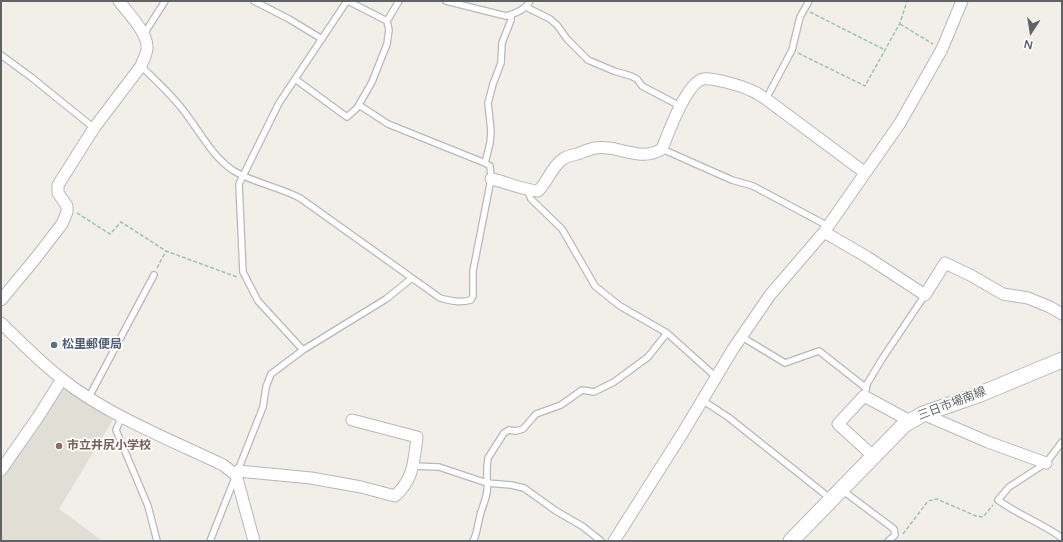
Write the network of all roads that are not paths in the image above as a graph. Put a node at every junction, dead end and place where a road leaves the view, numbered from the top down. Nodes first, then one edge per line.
1 (118, 1) edge
2 (165, 1) edge
3 (254, 1) edge
4 (347, 1) edge
5 (399, 1) edge
6 (446, 1) edge
7 (530, 1) edge
8 (809, 1) edge
9 (962, 1) edge
10 (526, 7) junction
11 (511, 15) junction
12 (387, 21) junction
13 (144, 34) junction
14 (322, 39) junction
15 (1, 54) edge
16 (140, 66) junction
17 (295, 79) junction
18 (766, 99) junction
19 (359, 105) junction
20 (680, 106) junction
21 (94, 128) junction
22 (662, 149) junction
23 (485, 163) junction
24 (864, 172) junction
25 (242, 175) junction
26 (491, 179) junction
27 (527, 190) junction
28 (826, 229) junction
29 (154, 276) road end
30 (412, 278) junction
31 (925, 295) junction
32 (1, 300) edge
33 (1062, 314) edge
34 (1, 324) edge
35 (668, 333) junction
36 (742, 337) junction
37 (302, 350) junction
38 (1062, 360) edge
39 (716, 377) junction
40 (62, 379) junction
41 (865, 392) junction
42 (89, 397) junction
43 (702, 400) junction
44 (122, 416) junction
45 (917, 418) junction
46 (352, 420) dead end
47 (1062, 442) edge
48 (873, 456) junction
49 (1046, 464) junction
50 (413, 466) junction
51 (1, 470) edge
52 (237, 473) junction
53 (487, 483) junction
54 (837, 495) junction
55 (1062, 538) edge
56 (157, 541) edge
57 (210, 541) edge
58 (254, 541) edge
59 (473, 541) edge
60 (602, 541) edge
61 (614, 541) edge
62 (791, 541) edge
63 (888, 541) edge

1 - 13 street
2 - 13 lane
3 - 14 lane
4 - 12 lane
4 - 14 lane
5 - 12 lane
6 - 11 lane
7 - 10 lane
8 - 18 lane
9 - 24 street
10 - 11 lane
10 - 20 lane
11 - 23 lane
12 - 19 lane
13 - 16 street
14 - 17 lane
15 - 21 lane
16 - 21 street
16 - 25 lane
17 - 19 lane
17 - 25 lane
18 - 20 street
18 - 24 street
19 - 23 lane
20 - 22 street
21 - 32 street
22 - 27 street
22 - 28 lane
23 - 26 lane
24 - 28 street
25 - 30 lane
25 - 37 lane
26 - 27 street
26 - 30 lane
27 - 35 lane
28 - 31 street
28 - 36 street
29 - 42 lane
30 - 37 lane
31 - 33 street
31 - 41 lane
34 - 40 street
35 - 39 lane
35 - 53 lane
36 - 39 street
36 - 41 lane
37 - 52 lane
38 - 45 main road, 三日市場南線
39 - 43 street
40 - 42 street
40 - 51 street
41 - 45 street
41 - 48 street
42 - 44 street
43 - 54 lane
43 - 61 street
44 - 52 street
44 - 56 lane
45 - 48 main road, 三日市場南線
45 - 49 street
46 - 50 street
47 - 49 lane
48 - 54 main road, 三日市場南線
49 - 55 lane
50 - 52 street
50 - 53 lane
52 - 57 lane
52 - 58 street
53 - 59 lane
53 - 60 lane
54 - 62 main road, 三日市場南線
54 - 63 lane

